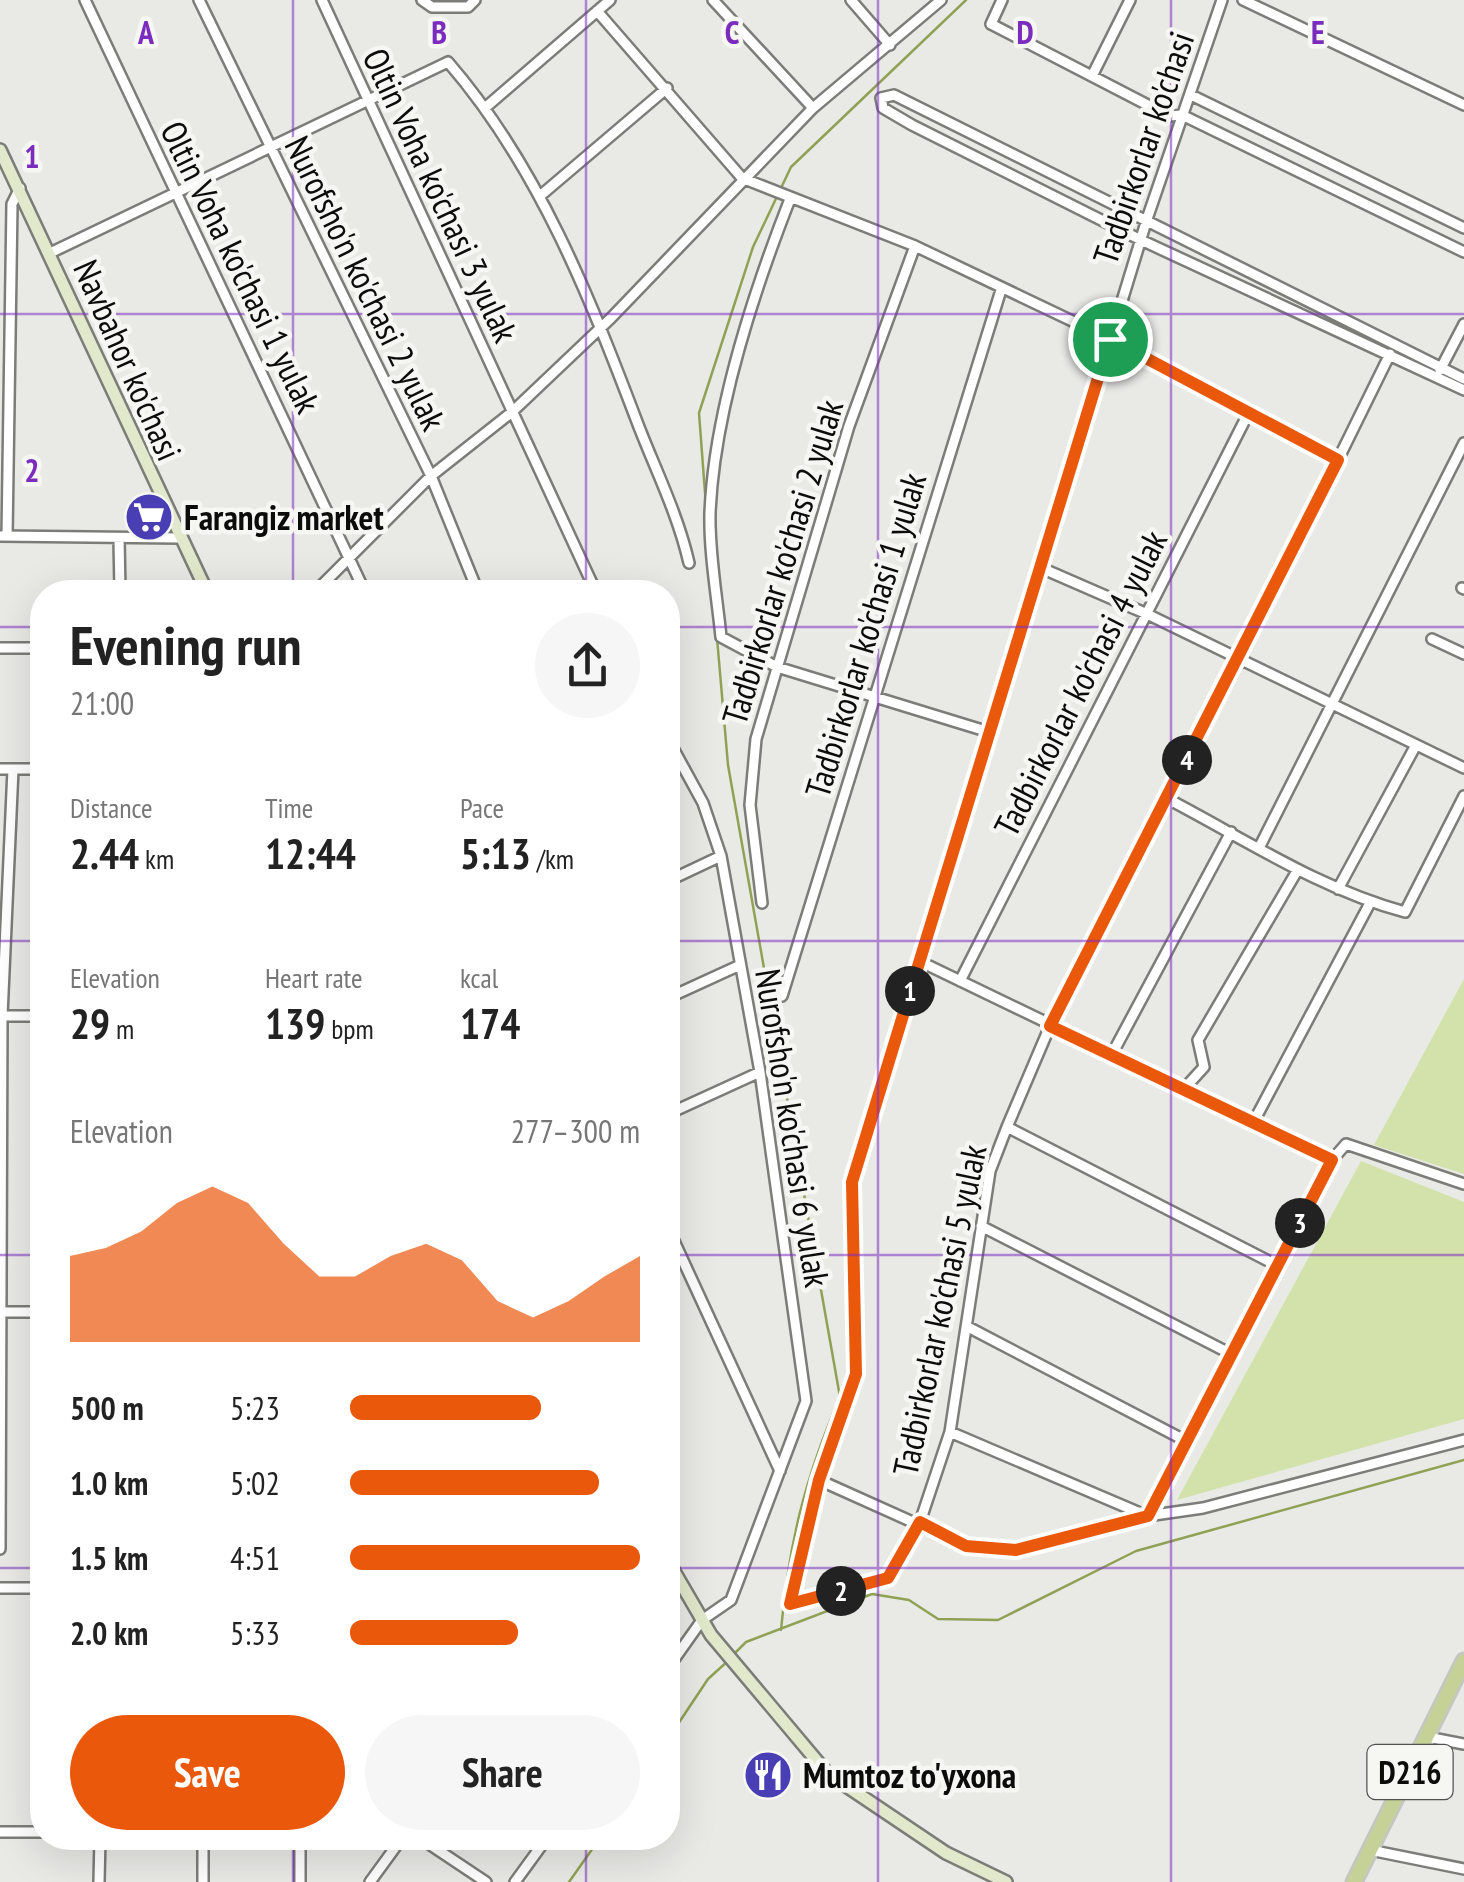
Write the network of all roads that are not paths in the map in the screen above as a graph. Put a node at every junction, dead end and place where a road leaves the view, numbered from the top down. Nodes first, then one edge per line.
1 (84, 0) edge
2 (199, 0) edge
3 (322, 0) edge
4 (422, 0) edge
5 (475, 0) edge
6 (610, 0) edge
7 (713, 0) edge
8 (851, 0) edge
9 (941, 0) edge
10 (1002, 0) edge
11 (1130, 0) edge
12 (1222, 0) edge
13 (1242, 0) edge
14 (597, 11) junction
15 (890, 44) junction
16 (1092, 76) junction
17 (666, 88) junction
18 (1190, 95) junction
19 (365, 100) junction
20 (1464, 105) edge
21 (486, 107) junction
22 (812, 108) junction
23 (1182, 116) junction
24 (268, 148) junction
25 (0, 150) edge
26 (742, 178) junction
27 (20, 188) junction
28 (174, 194) junction
29 (540, 196) junction
30 (786, 197) junction
31 (1104, 198) junction
32 (1095, 217) junction
33 (1147, 219) junction
34 (1464, 228) edge
35 (1141, 240) junction
36 (915, 246) junction
37 (1464, 252) edge
38 (50, 253) junction
39 (1001, 290) junction
40 (1464, 324) edge
41 (601, 326) junction
42 (1110, 339) junction
43 (1390, 354) junction
44 (1439, 372) junction
45 (1464, 379) edge
46 (1464, 390) edge
47 (1250, 410) junction
48 (512, 412) junction
49 (1464, 444) edge
50 (1338, 460) junction
51 (430, 476) junction
52 (3, 536) edge
53 (119, 538) junction
54 (179, 538) junction
55 (351, 557) junction
56 (689, 563) dead end
57 (1040, 568) junction
58 (120, 580) edge
59 (200, 580) edge
60 (328, 580) edge
61 (361, 580) edge
62 (473, 580) edge
63 (590, 580) edge
64 (1146, 614) junction
65 (1432, 639) dead end
66 (0, 648) edge
67 (30, 648) edge
68 (1464, 654) edge
69 (1239, 661) junction
70 (777, 667) junction
71 (874, 697) junction
72 (1332, 703) junction
73 (989, 732) junction
74 (1416, 745) junction
75 (680, 761) edge
76 (1464, 768) edge
77 (0, 769) edge
78 (14, 769) junction
79 (30, 769) edge
80 (1464, 796) edge
81 (1166, 798) junction
82 (1231, 832) junction
83 (1260, 848) junction
84 (721, 856) junction
85 (1297, 871) junction
86 (680, 875) edge
87 (1338, 889) junction
88 (762, 903) dead end
89 (1370, 903) junction
90 (919, 961) junction
91 (738, 966) junction
92 (960, 981) junction
93 (680, 993) edge
94 (782, 996) dead end
95 (1, 1016) edge
96 (30, 1016) edge
97 (1050, 1026) junction
98 (1112, 1056) junction
99 (760, 1072) junction
100 (1182, 1090) junction
101 (680, 1109) edge
102 (1253, 1123) junction
103 (1007, 1127) junction
104 (1332, 1160) junction
105 (1464, 1184) edge
106 (981, 1226) junction
107 (680, 1254) edge
108 (1278, 1266) junction
109 (1, 1312) edge
110 (30, 1312) edge
111 (968, 1327) junction
112 (1233, 1354) junction
113 (950, 1432) junction
114 (1464, 1440) edge
115 (1188, 1442) junction
116 (780, 1471) junction
117 (819, 1480) junction
118 (1148, 1516) junction
119 (920, 1522) junction
120 (0, 1549) edge
121 (888, 1578) joint
122 (680, 1582) edge
123 (0, 1588) edge
124 (30, 1588) edge
125 (702, 1620) junction
126 (680, 1651) edge
127 (1464, 1661) edge
128 (1427, 1737) junction
129 (1464, 1744) edge
130 (0, 1832) edge
131 (30, 1832) edge
132 (100, 1850) edge
133 (203, 1850) edge
134 (300, 1850) edge
135 (393, 1850) edge
136 (438, 1850) edge
137 (538, 1850) edge
138 (1370, 1850) junction
139 (1464, 1868) edge
140 (99, 1882) edge
141 (203, 1882) edge
142 (300, 1882) edge
143 (370, 1882) edge
144 (486, 1882) edge
145 (515, 1882) edge
146 (1006, 1882) edge
147 (1354, 1882) edge

1 - 28 street, Oltin Voha ko'chasi 1 yulak
2 - 24 street, Nurofsho'n ko'chasi 2 yulak
3 - 19 street, Oltin Voha ko'chasi 3 yulak
4 - 5 street
6 - 14 street
7 - 22 street
8 - 15 street
9 - 15 street
10 - 16 street
11 - 16 street
12 - 18 street, Tadbirkorlar ko'chasi
13 - 20 street
14 - 17 street
14 - 21 street
15 - 22 street
16 - 23 street
17 - 26 street
17 - 29 street
18 - 23 street, Tadbirkorlar ko'chasi
18 - 34 street
19 - 21 street
19 - 24 street
19 - 48 street, Oltin Voha ko'chasi 3 yulak
21 - 29 street
22 - 26 street
23 - 33 street, Tadbirkorlar ko'chasi
23 - 37 street
24 - 28 street
24 - 51 street, Nurofsho'n ko'chasi 2 yulak
25 - 27 main road, Navbahor ko'chasi
26 - 30 street
26 - 41 street
27 - 38 main road, Navbahor ko'chasi
27 - 52 street
28 - 38 street
28 - 55 street, Oltin Voha ko'chasi 1 yulak
29 - 41 street
30 - 36 street
30 - 70 street
31 - 32 street
31 - 32 street
31 - 33 street
32 - 35 street
33 - 35 street, Tadbirkorlar ko'chasi
33 - 44 street
35 - 42 street, Tadbirkorlar ko'chasi
35 - 43 street
36 - 39 street
36 - 70 street, Tadbirkorlar ko'chasi 2 yulak
38 - 54 main road, Navbahor ko'chasi
39 - 42 street
39 - 71 street, Tadbirkorlar ko'chasi 1 yulak
40 - 44 street
41 - 48 street
41 - 56 street
42 - 47 street
42 - 57 street, Tadbirkorlar ko'chasi
43 - 44 street
43 - 50 street, Tadbirkorlar ko'chasi 5 yulak
44 - 45 street
44 - 46 street
47 - 50 street
47 - 64 street, Tadbirkorlar ko'chasi 4 yulak
48 - 51 street
48 - 63 street, Oltin Voha ko'chasi 3 yulak
49 - 72 street
50 - 69 street, Tadbirkorlar ko'chasi 5 yulak
51 - 55 street
51 - 62 street, Nurofsho'n ko'chasi 2 yulak
52 - 53 street
53 - 54 street
53 - 58 street
54 - 59 main road, Navbahor ko'chasi
55 - 60 street
55 - 61 street, Oltin Voha ko'chasi 1 yulak
57 - 64 street
57 - 73 street, Tadbirkorlar ko'chasi
64 - 69 street
64 - 92 street, Tadbirkorlar ko'chasi 4 yulak
65 - 68 street
66 - 67 street
69 - 72 street
69 - 81 street, Tadbirkorlar ko'chasi 5 yulak
70 - 71 street
70 - 88 street, Tadbirkorlar ko'chasi 2 yulak
71 - 73 street
71 - 94 street, Tadbirkorlar ko'chasi 1 yulak
72 - 74 street
72 - 83 street
73 - 90 street, Tadbirkorlar ko'chasi
74 - 76 street
74 - 87 street
75 - 84 street, Nurofsho'n ko'chasi 6 yulak
77 - 78 street
78 - 79 street
78 - 95 street
80 - 89 street
81 - 82 street
81 - 97 street, Tadbirkorlar ko'chasi 5 yulak
82 - 83 street
82 - 98 street
83 - 85 street
84 - 86 street
84 - 91 street, Nurofsho'n ko'chasi 6 yulak
85 - 87 street
85 - 100 street
87 - 89 street
89 - 102 street
90 - 92 street
90 - 117 street, Tadbirkorlar ko'chasi
91 - 93 street
91 - 99 street, Nurofsho'n ko'chasi 6 yulak
92 - 97 street
95 - 96 street
95 - 109 street
97 - 98 street
97 - 103 street, Tadbirkorlar ko'chasi 5 yulak
98 - 100 street
99 - 101 street
99 - 116 street, Nurofsho'n ko'chasi 6 yulak
100 - 102 street
102 - 104 street
103 - 106 street, Tadbirkorlar ko'chasi 5 yulak
103 - 108 street
104 - 105 street
104 - 108 street
106 - 111 street, Tadbirkorlar ko'chasi 5 yulak
106 - 112 street
107 - 116 street
108 - 112 street
109 - 110 street
109 - 120 street
111 - 113 street, Tadbirkorlar ko'chasi 5 yulak
111 - 115 street
112 - 115 street
113 - 118 street
113 - 119 street, Tadbirkorlar ko'chasi 5 yulak
114 - 118 street
115 - 118 street
116 - 125 street, Nurofsho'n ko'chasi 6 yulak
117 - 119 street
117 - 121 street, Tadbirkorlar ko'chasi
118 - 119 street
119 - 121 street, Tadbirkorlar ko'chasi 5 yulak
122 - 125 main road
123 - 124 street
125 - 126 street, Nurofsho'n ko'chasi 6 yulak
125 - 146 main road
127 - 128 main road, D216
128 - 129 street
128 - 138 main road, D216
130 - 131 street
132 - 140 street
133 - 141 street
134 - 142 street
135 - 143 street
136 - 144 street
137 - 145 street
138 - 139 street
138 - 147 main road, D216

